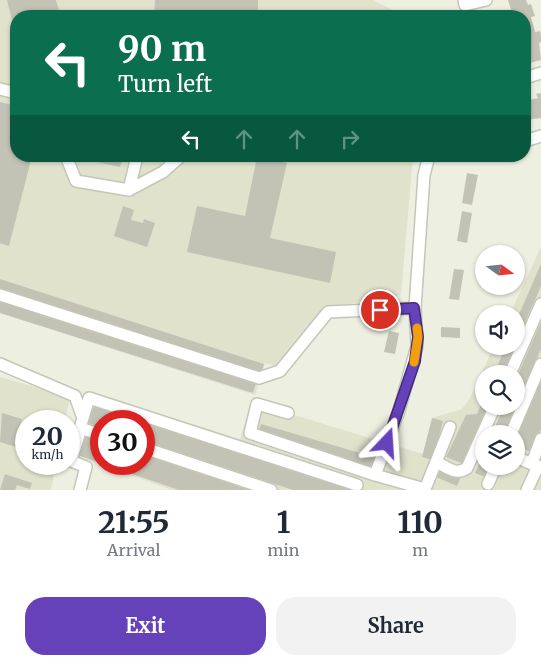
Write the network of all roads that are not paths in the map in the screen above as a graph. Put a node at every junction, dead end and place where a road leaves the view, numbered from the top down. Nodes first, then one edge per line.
1 (464, 0) edge
2 (486, 0) edge
3 (68, 162) edge
4 (136, 162) edge
5 (174, 162) edge
6 (427, 162) edge
7 (129, 190) junction
8 (0, 295) edge
9 (541, 304) edge
10 (414, 308) junction
11 (0, 364) edge
12 (541, 364) edge
13 (514, 365) edge
14 (288, 413) dead end
15 (492, 415) edge
16 (82, 423) junction
17 (515, 425) edge
18 (450, 427) dead end
19 (90, 428) edge
20 (250, 433) junction
21 (541, 439) edge
22 (244, 449) junction
23 (155, 452) edge
24 (305, 452) junction
25 (525, 460) edge
26 (436, 462) junction
27 (537, 466) edge
28 (300, 467) junction
29 (362, 470) junction
30 (375, 475) junction
31 (492, 475) edge
32 (488, 484) dead end
33 (356, 488) edge
34 (427, 489) edge
35 (80, 490) edge
36 (271, 490) edge
37 (527, 490) edge

1 - 2 street
3 - 7 street
4 - 7 street
5 - 7 street
6 - 10 street
8 - 10 street
9 - 13 street
10 - 30 street
11 - 16 street
12 - 17 street
14 - 20 street
15 - 26 street
16 - 19 street
16 - 22 street
16 - 35 street
18 - 26 street
20 - 22 street
20 - 24 street
21 - 27 street
22 - 28 street
23 - 36 street
24 - 28 street
24 - 29 street
25 - 27 street
26 - 34 street
27 - 37 street
28 - 33 street
29 - 30 street
29 - 33 street
30 - 34 street
31 - 32 street

